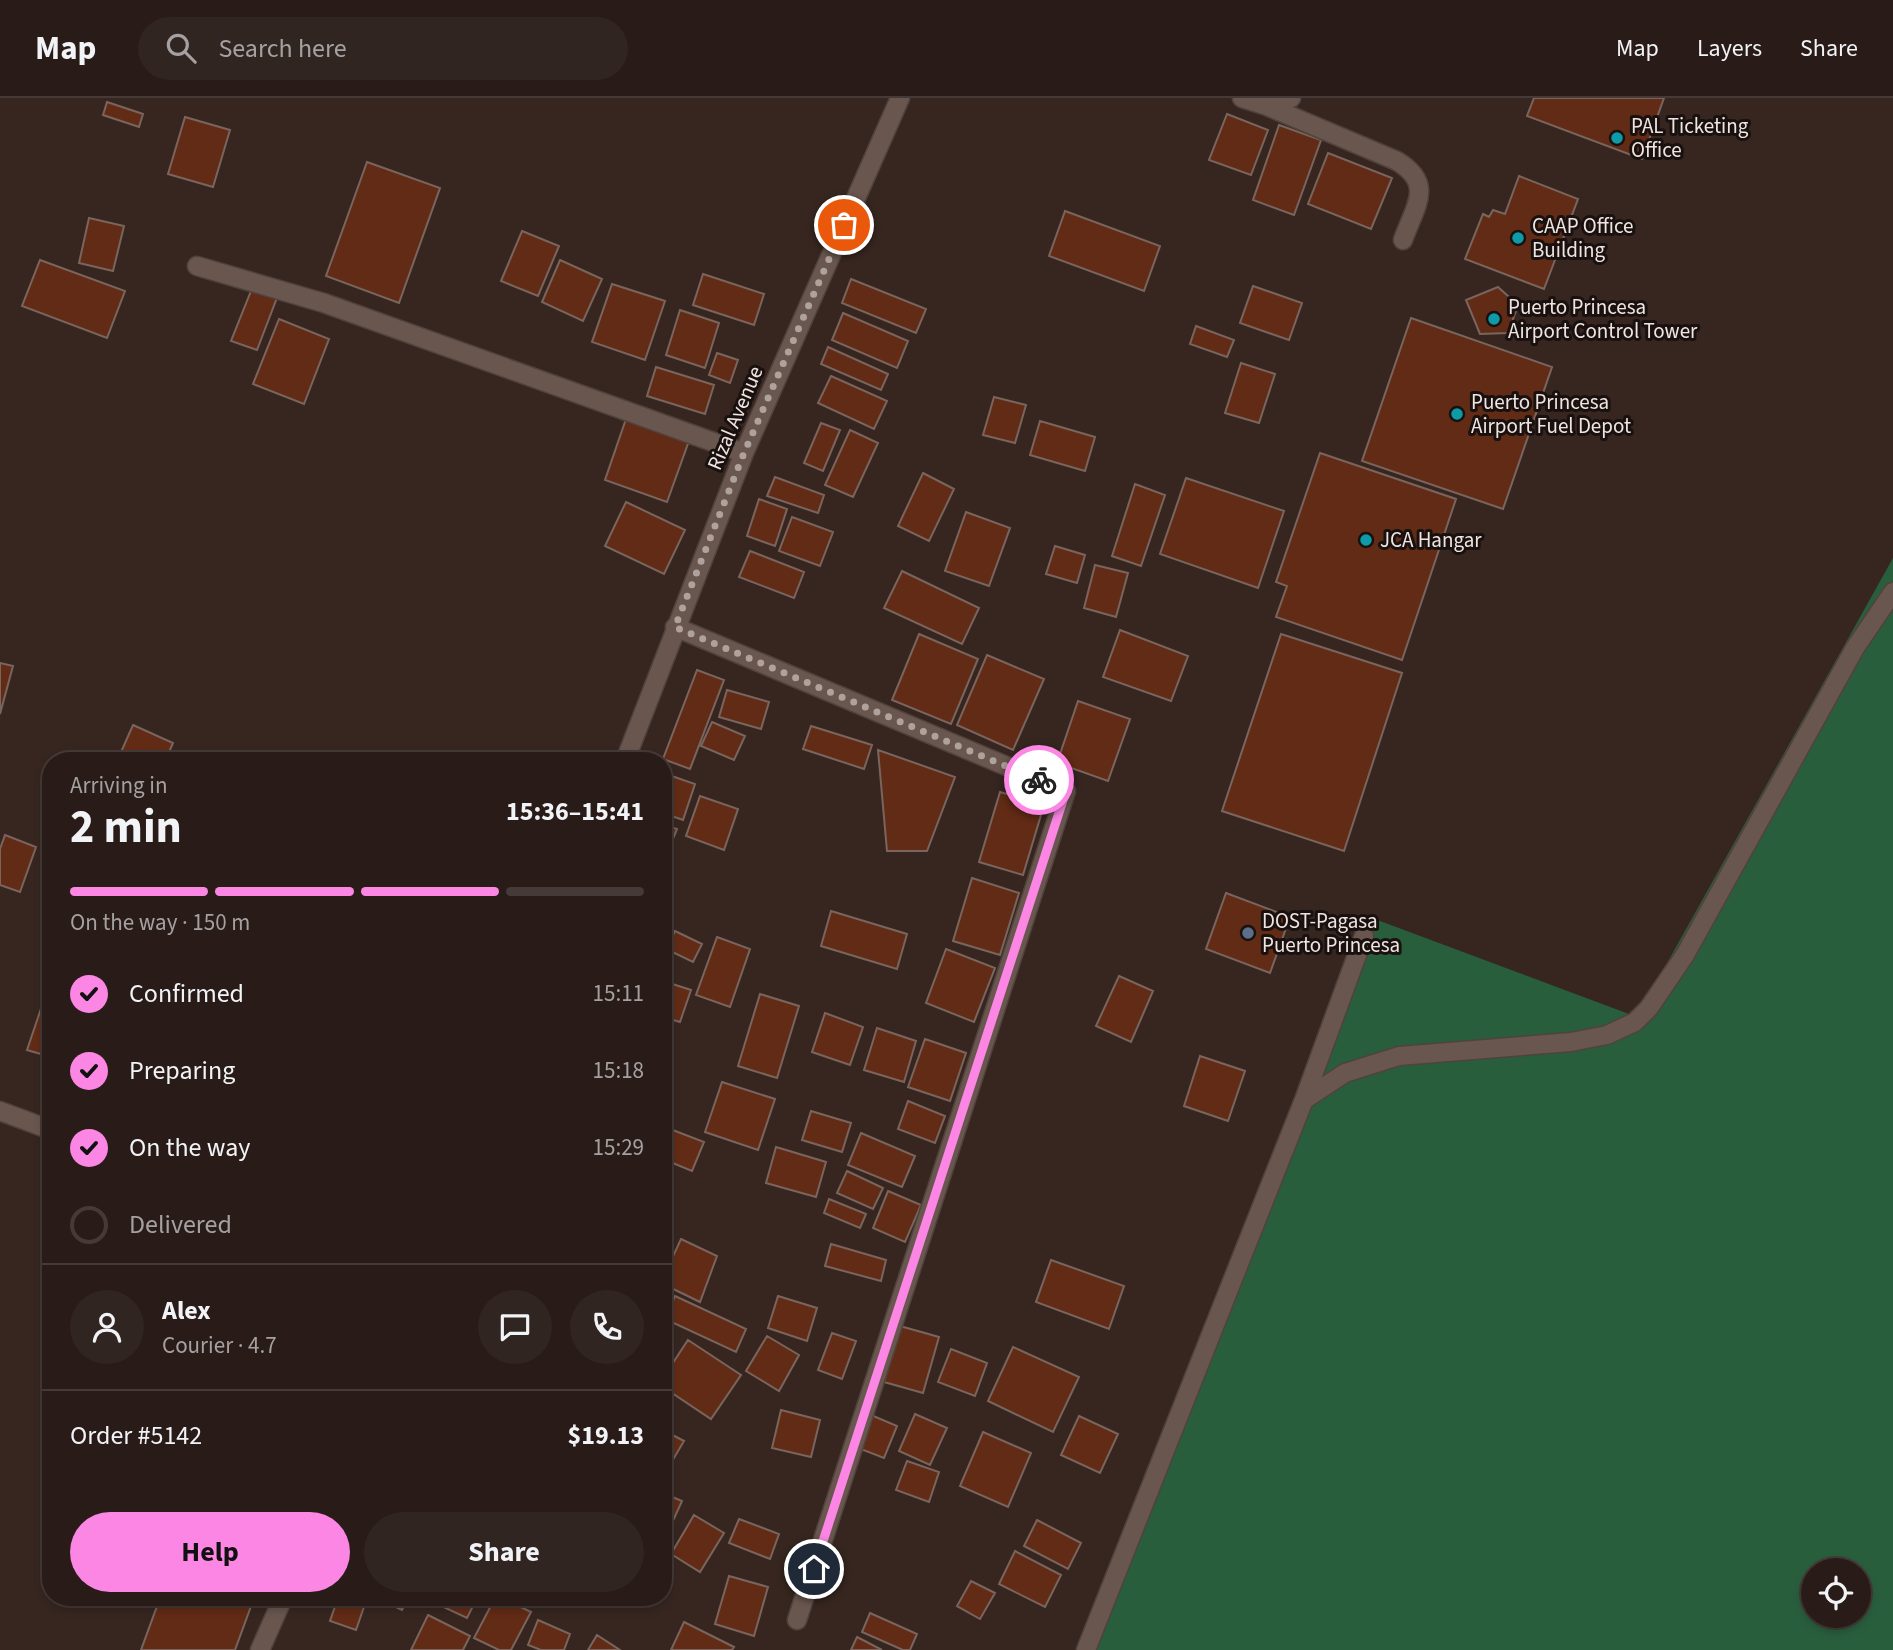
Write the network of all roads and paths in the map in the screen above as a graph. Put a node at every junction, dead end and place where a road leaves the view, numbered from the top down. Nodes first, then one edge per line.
1 (900, 98) edge
2 (1242, 98) edge
3 (1291, 98) edge
4 (1267, 106) junction
5 (1403, 240) dead end
6 (197, 265) dead end
7 (744, 453) junction
8 (1893, 592) edge
9 (675, 627) junction
10 (628, 752) edge
11 (1364, 936) dead end
12 (1304, 1100) junction
13 (0, 1111) edge
14 (42, 1127) edge
15 (279, 1606) edge
16 (797, 1620) dead end
17 (260, 1650) edge
18 (1086, 1650) edge

1 - 7 street, Rizal Avenue
2 - 4 street
3 - 4 street
4 - 5 street
6 - 7 street
7 - 9 street, Rizal Avenue
8 - 12 street
9 - 10 street, Rizal Avenue
9 - 16 street
11 - 12 street
12 - 18 street
13 - 14 street
15 - 17 street

